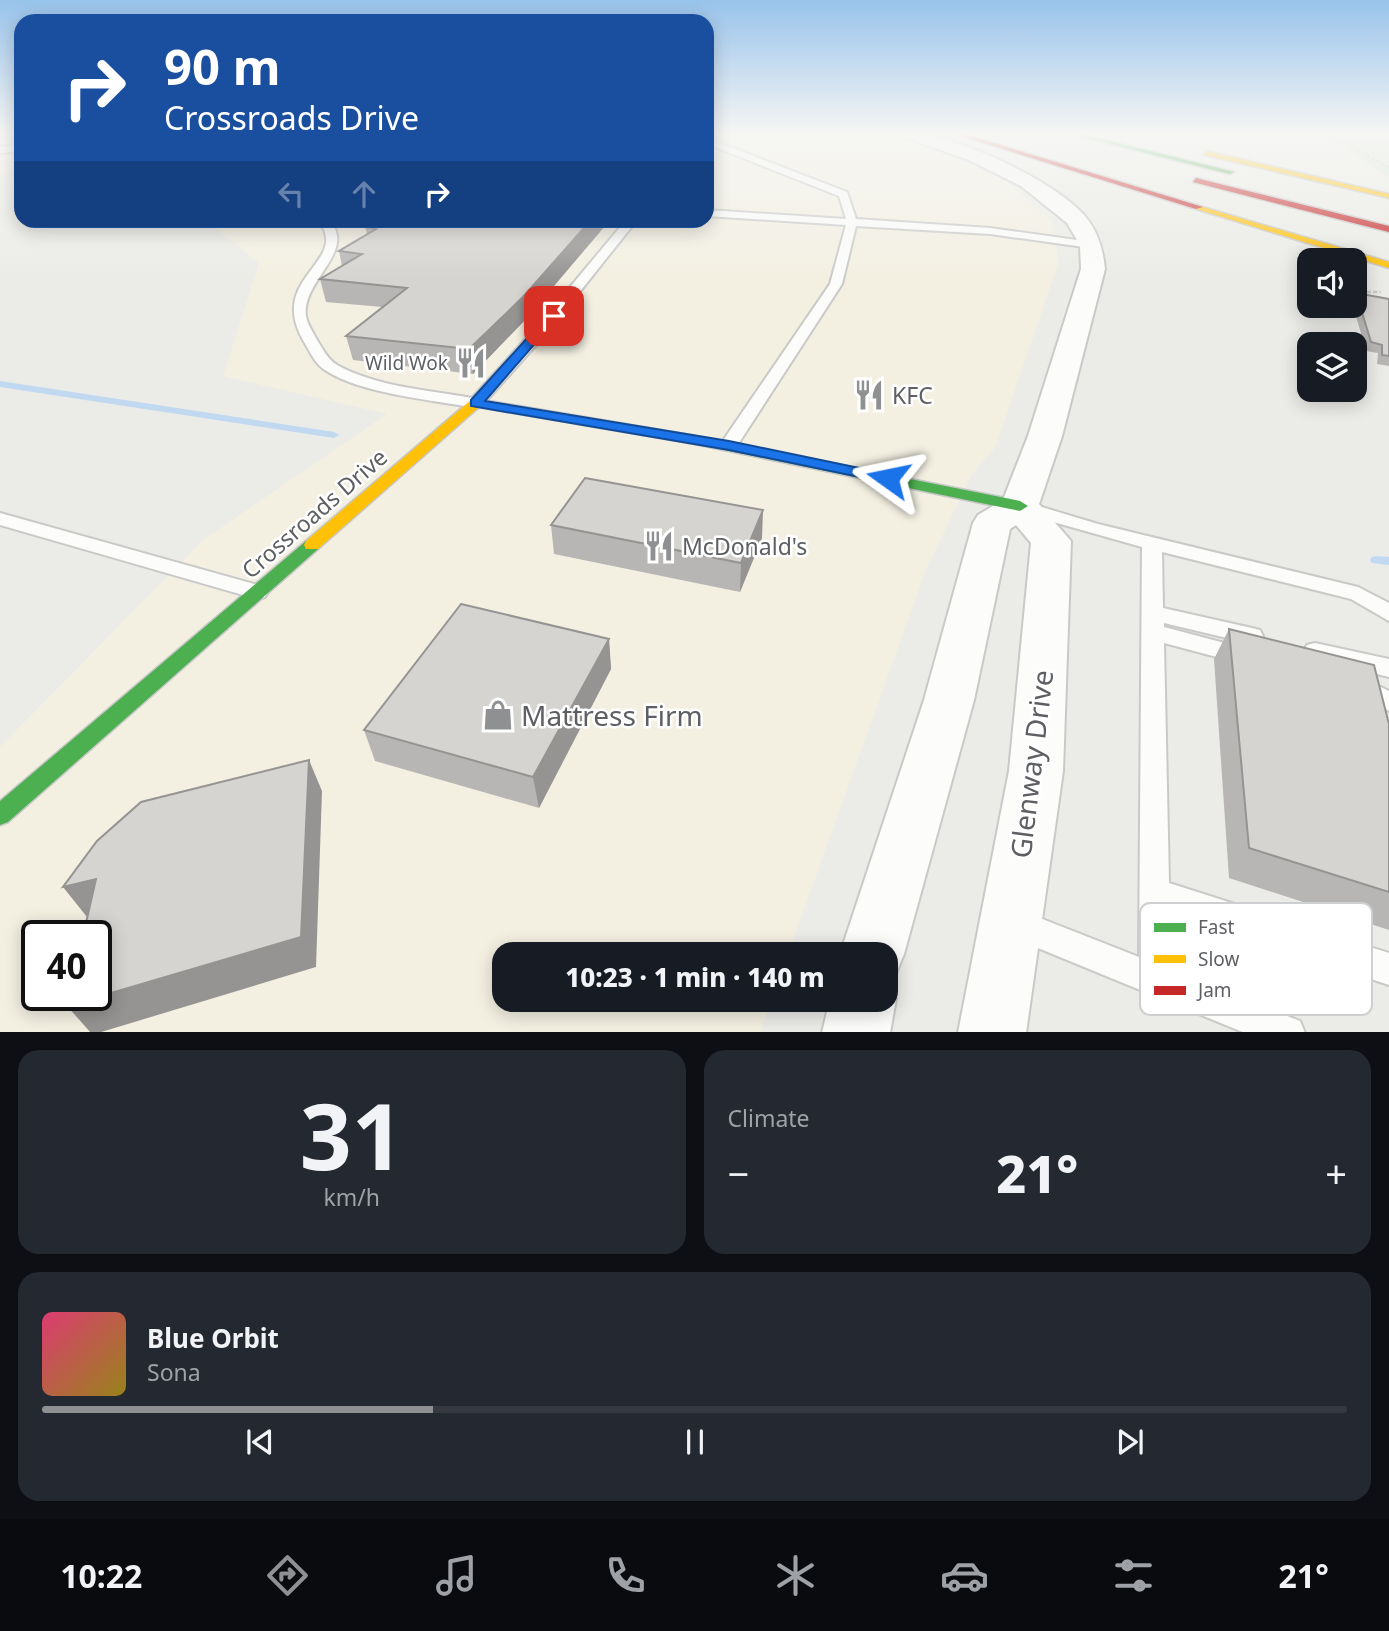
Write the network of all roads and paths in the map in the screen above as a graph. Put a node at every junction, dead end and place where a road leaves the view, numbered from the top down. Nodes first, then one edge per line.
1 (818, 182) edge
2 (1028, 182) edge
3 (1116, 182) edge
4 (1153, 182) edge
5 (1219, 182) edge
6 (1260, 182) edge
7 (1330, 182) edge
8 (1389, 196) edge
9 (1389, 210) edge
10 (714, 213) edge
11 (852, 222) junction
12 (333, 228) edge
13 (625, 228) edge
14 (1389, 229) edge
15 (1389, 244) edge
16 (1091, 245) junction
17 (1389, 265) edge
18 (1367, 292) edge
19 (1389, 292) edge
20 (476, 403) junction
21 (729, 445) junction
22 (1020, 506) junction
23 (0, 519) edge
24 (1152, 544) junction
25 (257, 592) junction
26 (1389, 613) edge
27 (1153, 623) junction
28 (1297, 647) edge
29 (1270, 651) edge
30 (1389, 668) edge
31 (1320, 675) edge
32 (1389, 702) edge
33 (0, 815) edge
34 (1155, 893) junction
35 (1155, 903) edge
36 (1186, 903) edge
37 (1009, 921) junction
38 (875, 942) edge
39 (1372, 963) edge
40 (1389, 969) edge
41 (1140, 972) edge
42 (860, 1012) edge
43 (1246, 1015) edge
44 (856, 1032) edge
45 (992, 1032) edge
46 (1288, 1032) edge

1 - 11 lane
2 - 16 street
3 - 17 main road
4 - 15 main road
5 - 14 main road
6 - 9 main road
7 - 8 main road
10 - 11 lane
11 - 16 lane
11 - 21 lane
12 - 20 lane
13 - 20 lane, Crossroads Drive
16 - 22 street
18 - 19 path
20 - 21 main road
20 - 25 main road, Crossroads Drive
21 - 22 main road
22 - 24 lane
22 - 37 street, Glenway Drive
22 - 38 street
23 - 25 lane
24 - 26 lane
24 - 27 lane
25 - 33 main road, Crossroads Drive
27 - 29 lane
27 - 34 lane
28 - 30 lane
31 - 32 lane
34 - 35 lane
34 - 36 lane
37 - 41 lane
37 - 45 street, Glenway Drive
39 - 40 lane
42 - 44 street
43 - 46 lane

